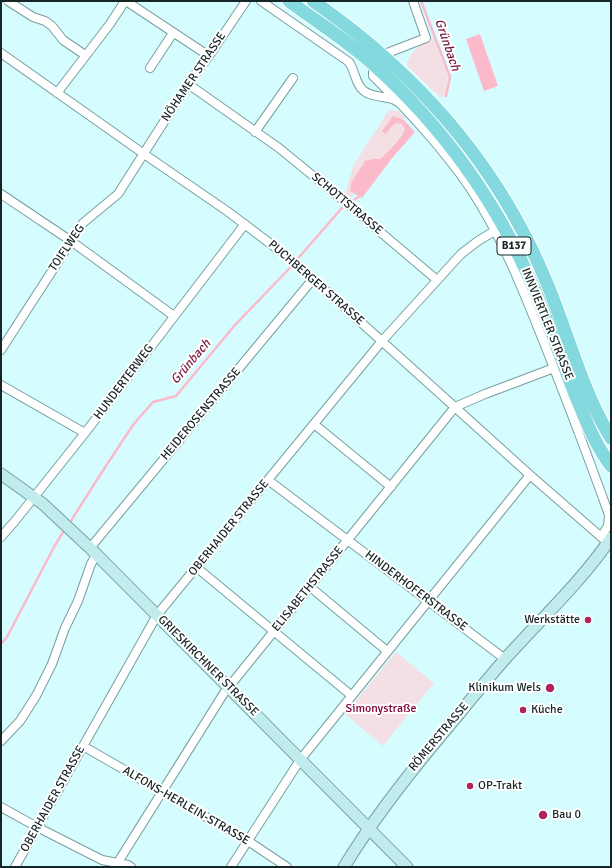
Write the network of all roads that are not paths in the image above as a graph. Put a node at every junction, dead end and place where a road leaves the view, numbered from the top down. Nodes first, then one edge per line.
1 (3, 1) edge
2 (8, 1) edge
3 (126, 1) edge
4 (246, 1) edge
5 (261, 1) edge
6 (289, 1) edge
7 (313, 1) edge
8 (412, 1) edge
9 (1, 4) edge
10 (173, 33) junction
11 (1, 52) edge
12 (85, 55) junction
13 (209, 56) junction
14 (378, 60) junction
15 (150, 68) dead end
16 (293, 78) dead end
17 (188, 84) junction
18 (57, 93) junction
19 (400, 104) junction
20 (255, 132) junction
21 (144, 154) junction
22 (1, 194) edge
23 (245, 224) junction
24 (496, 230) junction
25 (71, 241) junction
26 (313, 279) junction
27 (437, 280) junction
28 (174, 316) junction
29 (382, 341) junction
30 (1, 350) edge
31 (554, 368) junction
32 (1, 385) edge
33 (455, 408) junction
34 (314, 424) junction
35 (86, 433) junction
36 (611, 438) edge
37 (611, 466) edge
38 (1, 474) edge
39 (530, 475) junction
40 (268, 480) junction
41 (391, 487) junction
42 (34, 497) junction
43 (1, 537) edge
44 (348, 540) junction
45 (608, 540) edge
46 (93, 552) junction
47 (196, 567) junction
48 (309, 586) junction
49 (428, 601) junction
50 (157, 615) junction
51 (273, 632) junction
52 (388, 651) junction
53 (505, 659) junction
54 (228, 687) junction
55 (352, 696) junction
56 (1, 741) edge
57 (83, 746) junction
58 (300, 760) junction
59 (162, 792) junction
60 (1, 807) edge
61 (37, 827) junction
62 (368, 828) junction
63 (248, 841) junction
64 (116, 865) edge
65 (15, 867) edge
66 (131, 867) edge
67 (231, 867) edge
68 (288, 867) edge
69 (344, 867) edge
70 (407, 867) edge

1 - 9 street
2 - 12 street
3 - 10 street
3 - 12 street
4 - 13 street, NÖHAMER STRASSE
5 - 19 street
6 - 14 main road, INNVIERTLER STRASSE / B137
7 - 14 main road, INNVIERTLER STRASSE / B137
8 - 14 street
10 - 13 street
10 - 15 street
11 - 18 street, PUCHBERGER STRASSE
12 - 18 street
13 - 17 street, NÖHAMER STRASSE
14 - 19 street
14 - 36 main road, INNVIERTLER STRASSE / B137
14 - 37 main road, INNVIERTLER STRASSE / B137
16 - 20 street
17 - 20 street, SCHOTTSTRASSE
17 - 21 street, NÖHAMER STRASSE
18 - 21 street, PUCHBERGER STRASSE
19 - 24 street
20 - 27 street, SCHOTTSTRASSE
21 - 23 street, PUCHBERGER STRASSE
21 - 25 street, TOIFLWEG
22 - 25 street
23 - 26 street, PUCHBERGER STRASSE
23 - 28 street, HUNDERTERWEG
24 - 27 street, OBERHAIDER STRASSE
24 - 31 street
25 - 28 street
25 - 30 street, TOIFLWEG
26 - 29 street, PUCHBERGER STRASSE
26 - 46 street, HEIDEROSENSTRASSE
27 - 29 street, OBERHAIDER STRASSE
28 - 35 street, HUNDERTERWEG
29 - 33 street, PUCHBERGER STRASSE
29 - 34 street, OBERHAIDER STRASSE
31 - 33 street, ELISABETHSTRASSE
31 - 45 street
32 - 35 street
33 - 39 street, PUCHBERGER STRASSE
33 - 41 street, ELISABETHSTRASSE
34 - 40 street, OBERHAIDER STRASSE
34 - 41 street
35 - 42 street, HUNDERTERWEG
38 - 42 main road, GRIESKIRCHNER STRASSE
39 - 45 street, PUCHBERGER STRASSE
39 - 49 street
40 - 44 street, HINDERHOFERSTRASSE
40 - 47 street, OBERHAIDER STRASSE
41 - 44 street, ELISABETHSTRASSE
42 - 43 street, HUNDERTERWEG
42 - 46 main road, GRIESKIRCHNER STRASSE
44 - 48 street, ELISABETHSTRASSE
44 - 49 street, HINDERHOFERSTRASSE
45 - 53 main road, RÖMERSTRASSE
46 - 50 main road, GRIESKIRCHNER STRASSE
46 - 56 street, HEIDEROSENSTRASSE
47 - 50 street, OBERHAIDER STRASSE
47 - 51 street
48 - 51 street, ELISABETHSTRASSE
48 - 52 street
49 - 52 street
49 - 53 street, HINDERHOFERSTRASSE
50 - 54 main road, GRIESKIRCHNER STRASSE
50 - 57 street, OBERHAIDER STRASSE
51 - 54 street, ELISABETHSTRASSE
51 - 55 street
52 - 55 street
53 - 62 main road, RÖMERSTRASSE
54 - 58 main road, GRIESKIRCHNER STRASSE
54 - 59 street, ELISABETHSTRASSE
55 - 58 street
57 - 59 street, ALFONS-HERLEIN-STRASSE
57 - 61 street, OBERHAIDER STRASSE
58 - 62 main road, GRIESKIRCHNER STRASSE
58 - 63 street
59 - 63 street, ALFONS-HERLEIN-STRASSE
59 - 64 street, ELISABETHSTRASSE
60 - 61 street
61 - 64 street
61 - 65 street, OBERHAIDER STRASSE
62 - 69 main road, RÖMERSTRASSE
62 - 70 main road, GRIESKIRCHNER STRASSE
63 - 67 street
63 - 68 street, ALFONS-HERLEIN-STRASSE
64 - 66 street

